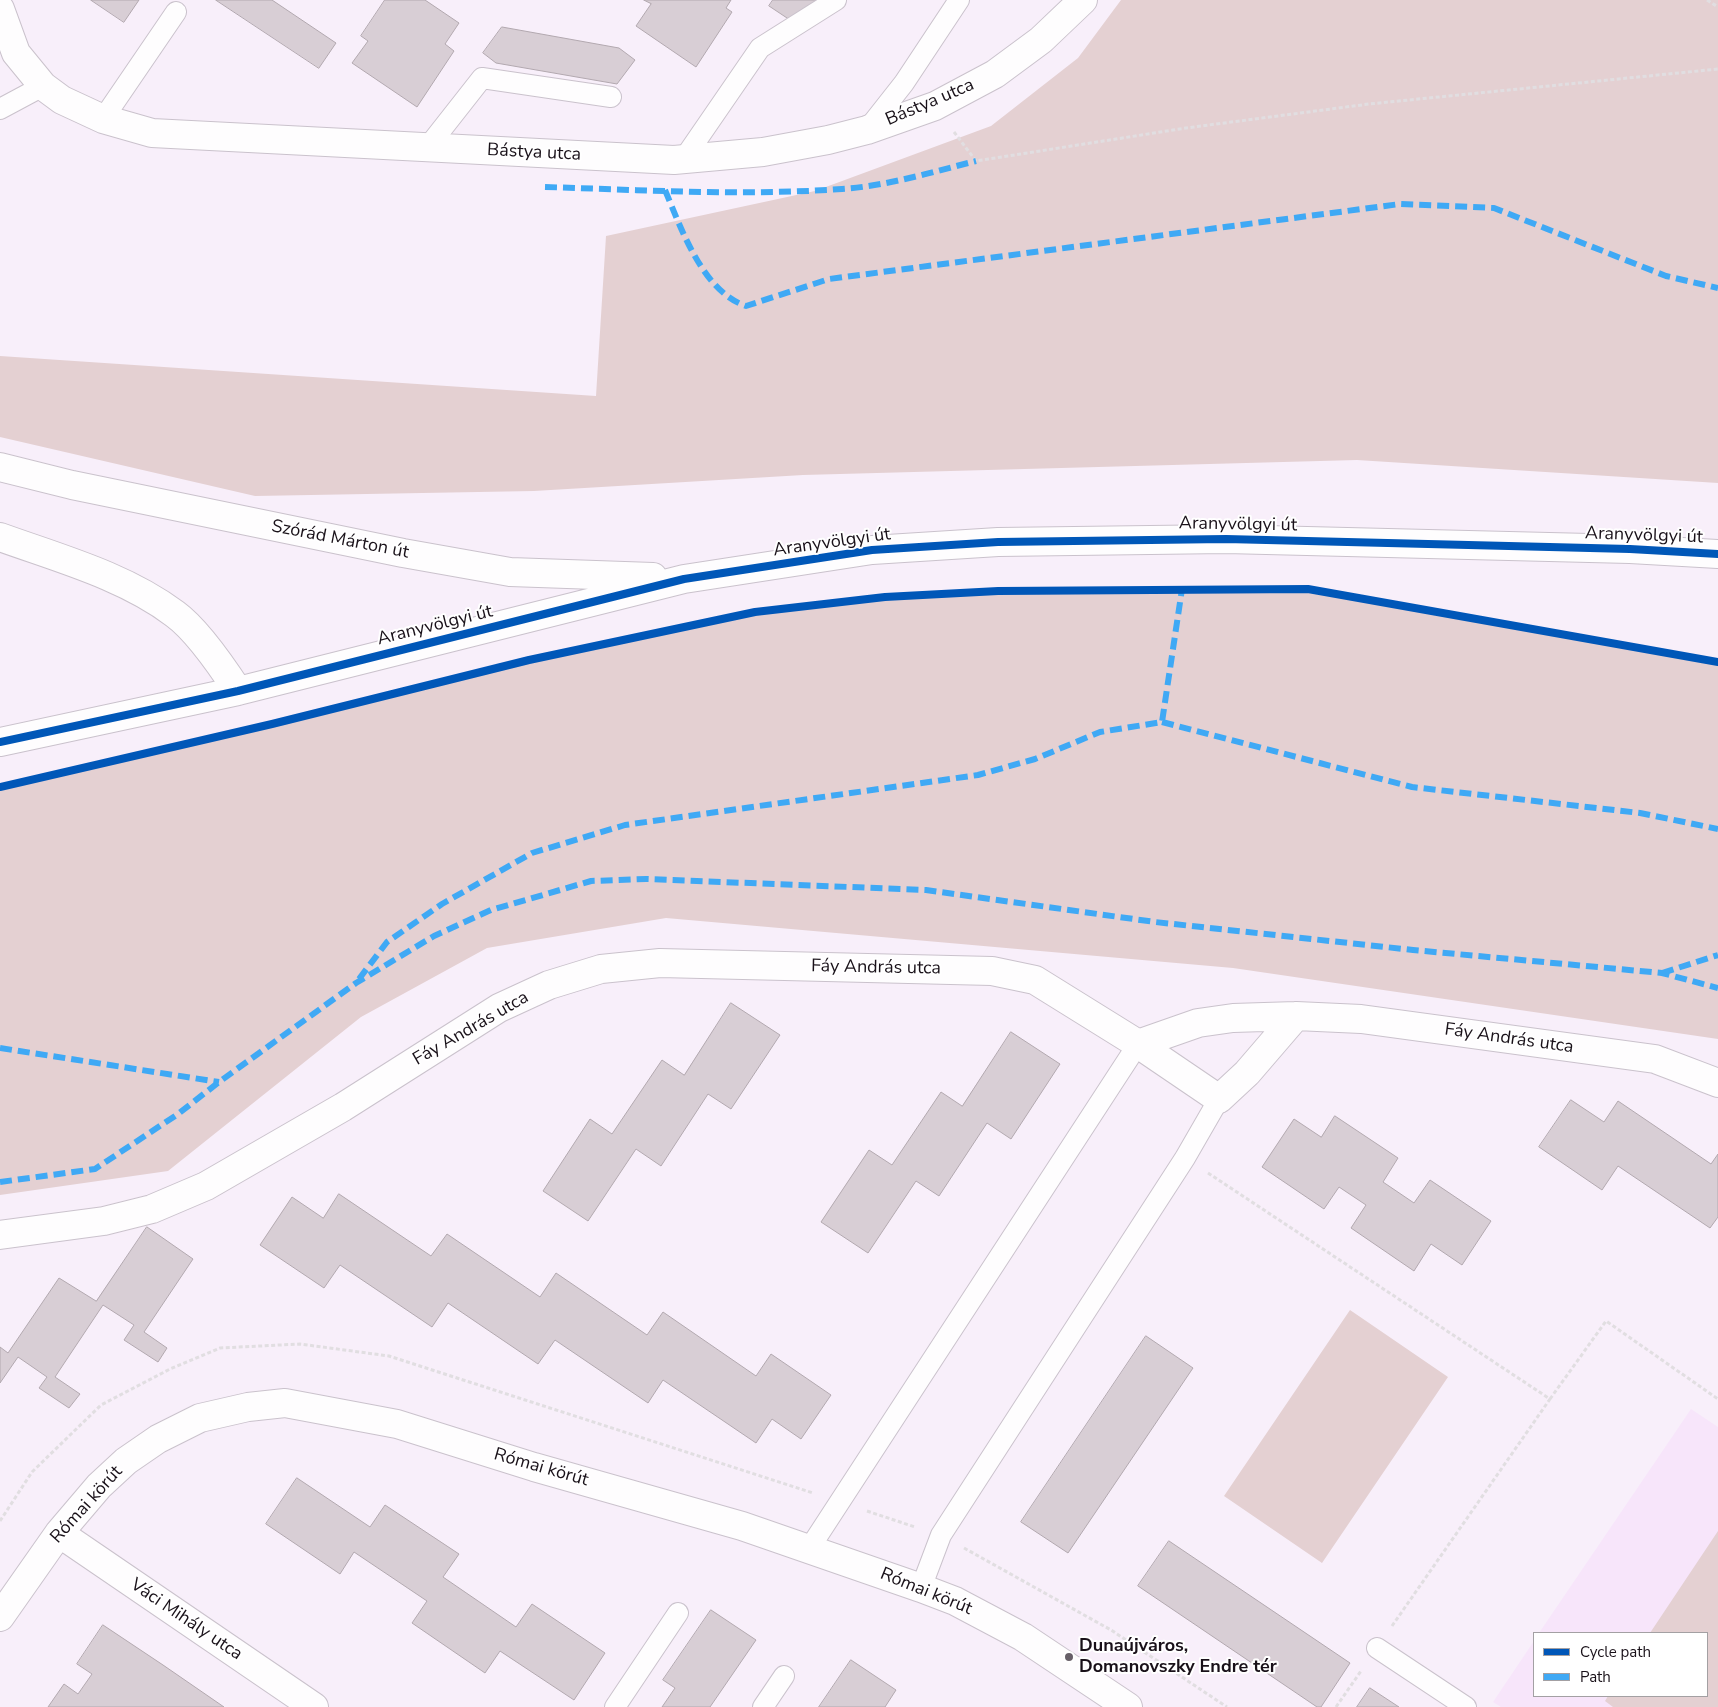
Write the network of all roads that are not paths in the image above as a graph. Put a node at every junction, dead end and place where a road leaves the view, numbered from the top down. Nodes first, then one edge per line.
1 (836, 0) edge
2 (959, 0) edge
3 (1083, 0) edge
4 (0, 9) edge
5 (176, 12) dead end
6 (43, 86) junction
7 (611, 97) dead end
8 (0, 109) edge
9 (102, 119) junction
10 (867, 130) junction
11 (427, 148) junction
12 (683, 160) junction
13 (0, 467) edge
14 (0, 537) edge
15 (1718, 554) edge
16 (684, 579) junction
17 (238, 691) junction
18 (0, 742) edge
19 (1296, 1016) junction
20 (1138, 1044) junction
21 (1718, 1083) edge
22 (1219, 1100) junction
23 (0, 1235) edge
24 (59, 1533) junction
25 (809, 1549) junction
26 (921, 1588) junction
27 (678, 1613) dead end
28 (0, 1617) edge
29 (1377, 1648) road end
30 (784, 1676) dead end
31 (314, 1707) edge
32 (615, 1707) edge
33 (763, 1707) edge
34 (1128, 1707) edge
35 (1466, 1707) edge

1 - 12 lane
2 - 10 lane
3 - 10 street, Bástya utca
4 - 6 street, Bástya utca
5 - 9 lane
6 - 8 lane
6 - 9 street, Bástya utca
7 - 11 lane
9 - 11 street, Bástya utca
10 - 12 street, Bástya utca
11 - 12 street, Bástya utca
13 - 16 street, Szórád Márton út
14 - 17 street
15 - 16 street, Aranyvölgyi út
16 - 17 street, Aranyvölgyi út
17 - 18 street, Aranyvölgyi út
19 - 20 street, Fáy András utca
19 - 21 street, Fáy András utca
19 - 22 street
20 - 22 street, Fáy András utca
20 - 23 street, Fáy András utca
20 - 25 lane
22 - 26 lane
24 - 25 street, Római körút
24 - 28 street, Római körút
24 - 31 street, Váci Mihály utca
25 - 26 street, Római körút
26 - 34 street, Római körút
27 - 32 lane
29 - 35 lane
30 - 33 lane

